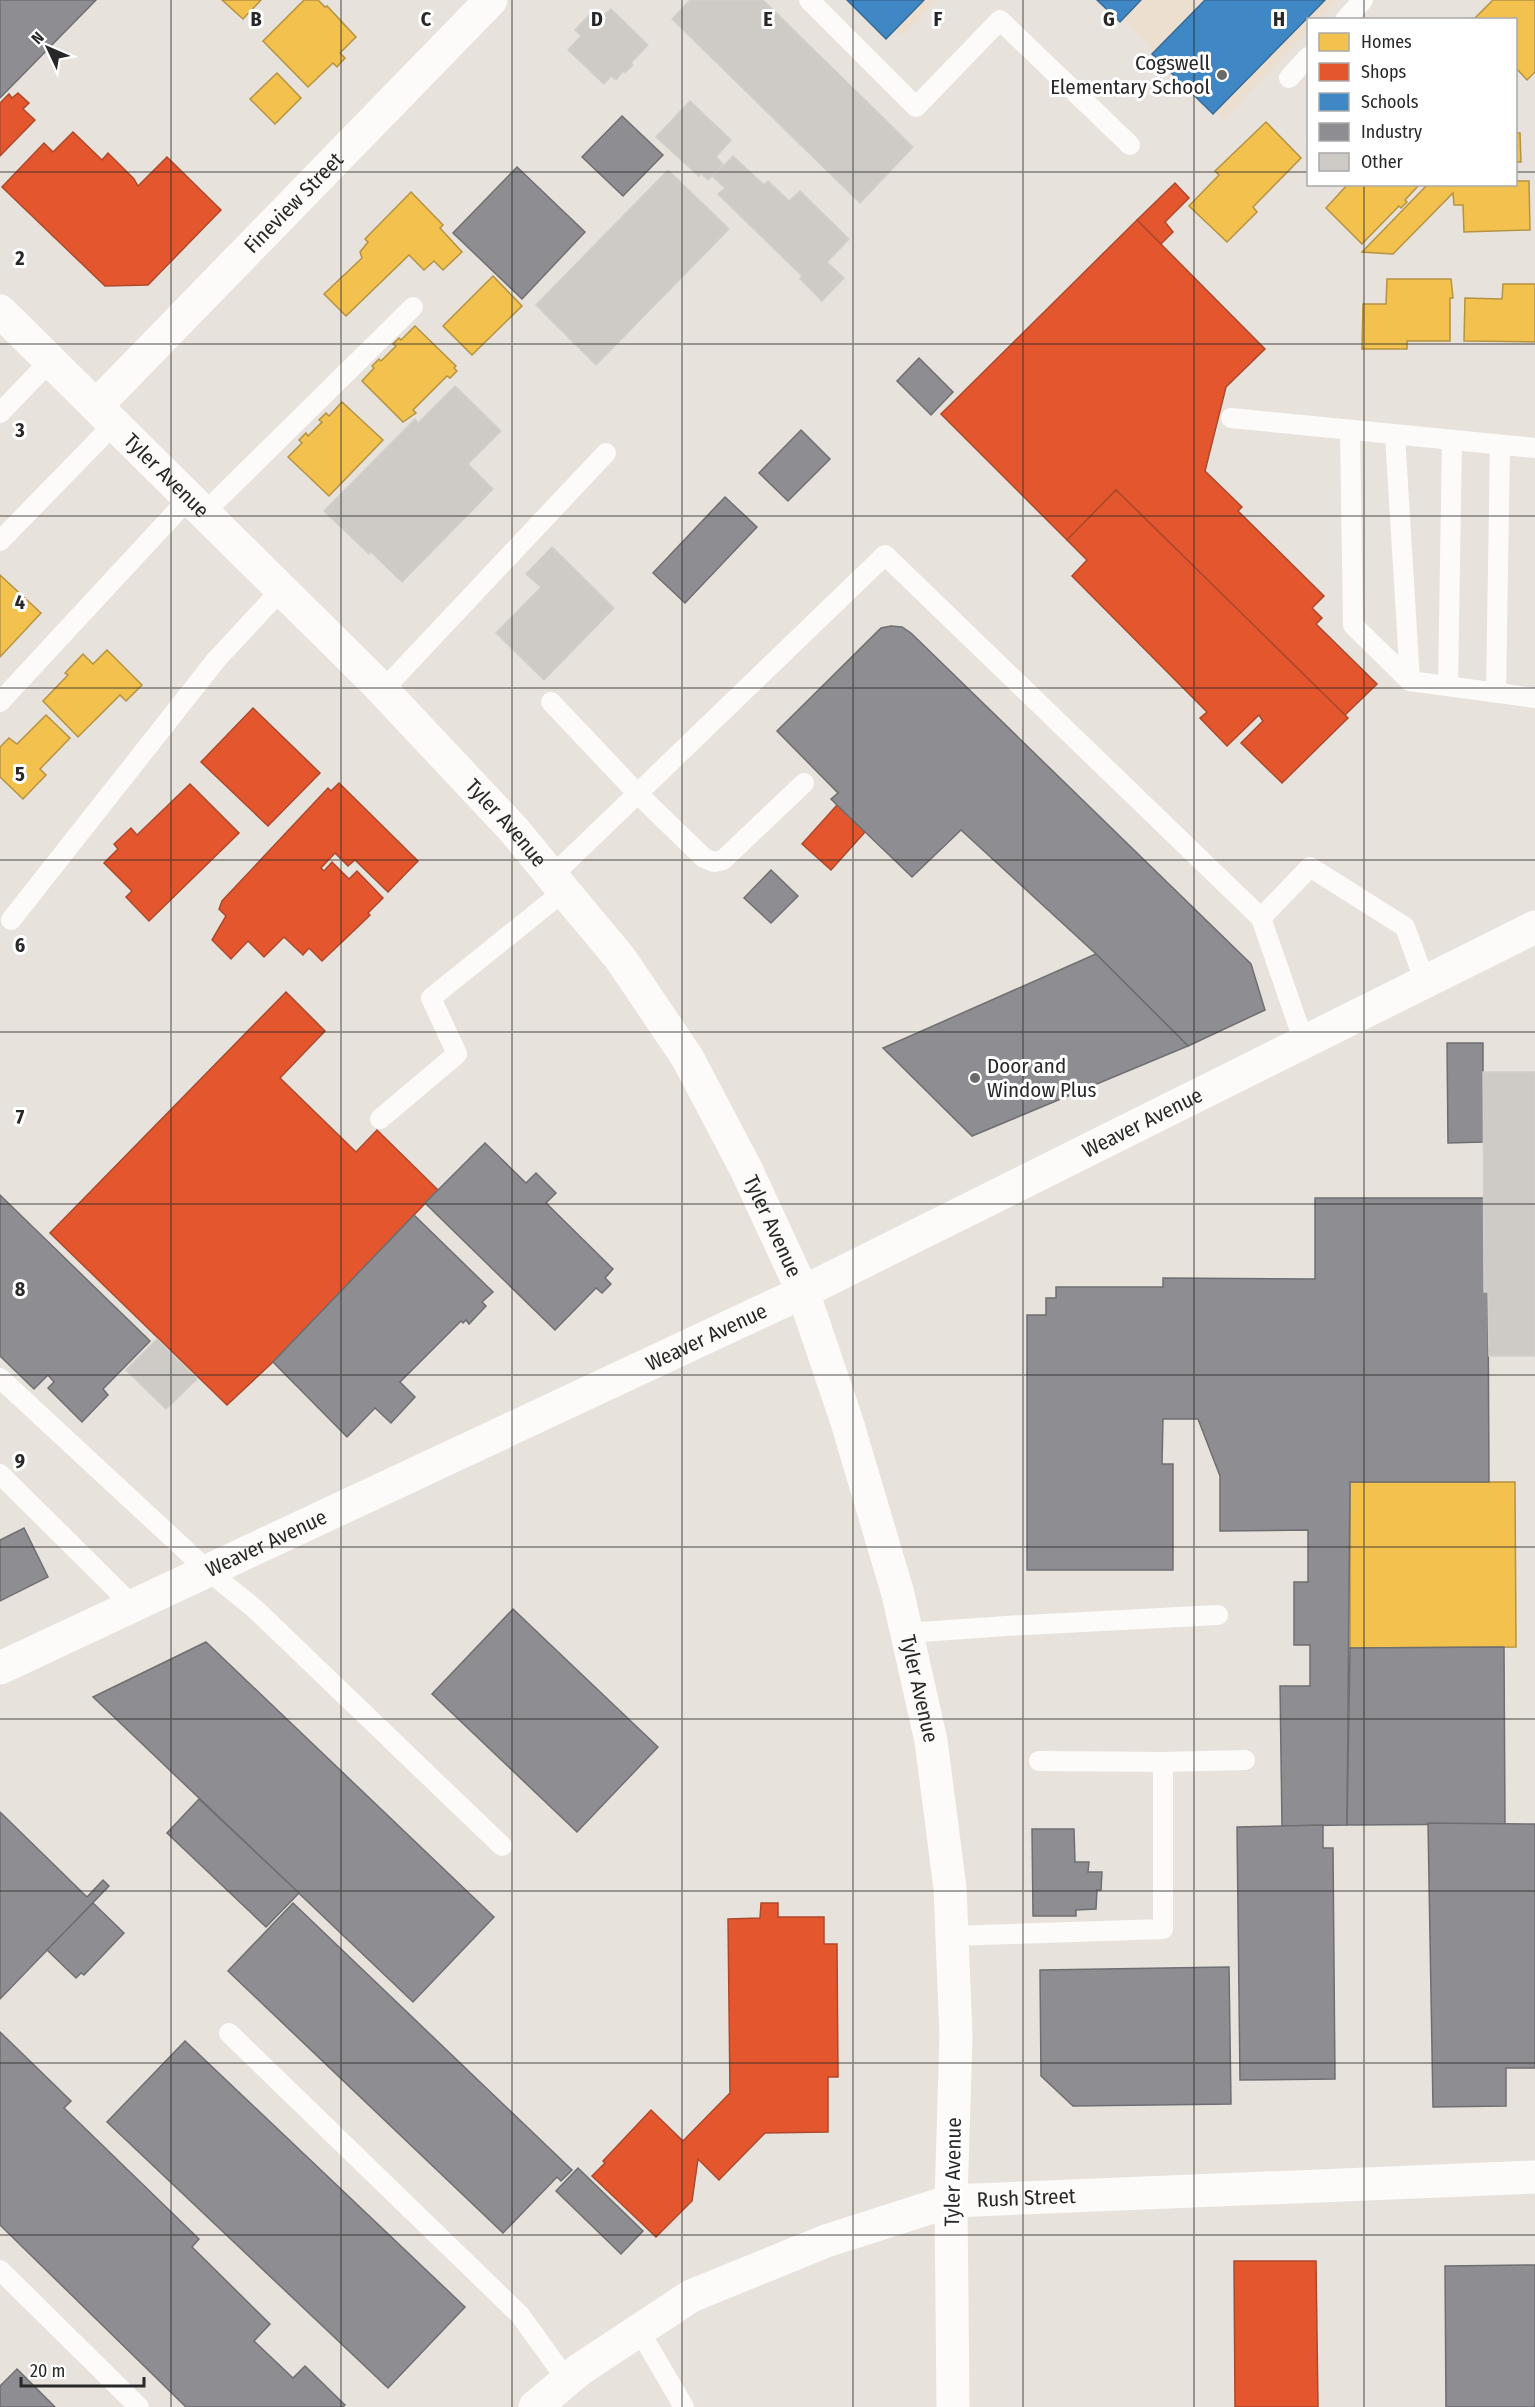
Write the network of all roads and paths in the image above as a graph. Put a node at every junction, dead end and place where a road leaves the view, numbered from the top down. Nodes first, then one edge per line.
1 (491, 0) edge
2 (809, 0) edge
3 (1363, 0) edge
4 (1347, 18) edge
5 (1307, 58) edge
6 (1288, 78) dead end
7 (1130, 145) dead end
8 (413, 307) dead end
9 (0, 311) edge
10 (51, 360) junction
11 (0, 413) edge
12 (106, 414) junction
13 (1231, 418) dead end
14 (1350, 430) junction
15 (1395, 435) junction
16 (1452, 440) junction
17 (1500, 445) junction
18 (1535, 448) edge
19 (606, 453) dead end
20 (197, 504) junction
21 (0, 541) edge
22 (282, 589) junction
23 (1410, 681) junction
24 (1448, 686) junction
25 (383, 690) junction
26 (1496, 692) junction
27 (1535, 698) edge
28 (0, 702) edge
29 (551, 702) dead end
30 (804, 783) dead end
31 (638, 794) junction
32 (558, 883) junction
33 (1261, 918) junction
34 (11, 920) dead end
35 (1535, 927) edge
36 (1425, 982) junction
37 (1304, 1042) junction
38 (380, 1119) dead end
39 (803, 1292) junction
40 (0, 1378) edge
41 (0, 1474) edge
42 (207, 1570) junction
43 (133, 1606) junction
44 (1218, 1615) dead end
45 (907, 1633) junction
46 (0, 1668) edge
47 (1245, 1760) dead end
48 (1039, 1761) dead end
49 (1163, 1762) junction
50 (502, 1846) dead end
51 (952, 1936) junction
52 (229, 2033) dead end
53 (1535, 2176) edge
54 (951, 2201) junction
55 (0, 2270) edge
56 (639, 2330) junction
57 (567, 2380) junction
58 (139, 2407) edge
59 (535, 2407) edge
60 (684, 2407) edge
61 (952, 2407) edge

1 - 12 street, Fineview Street
2 - 7 lane
3 - 4 lane
5 - 6 lane
8 - 20 lane
9 - 10 street, Tyler Avenue
10 - 11 lane
10 - 12 street, Tyler Avenue
12 - 20 street, Tyler Avenue
12 - 21 lane
13 - 14 lane
14 - 15 lane
14 - 23 lane
15 - 16 lane
15 - 23 lane
16 - 17 lane
16 - 24 lane
17 - 18 lane
17 - 26 lane
19 - 25 lane
20 - 22 street, Tyler Avenue
20 - 28 lane
22 - 25 street, Tyler Avenue
22 - 34 lane
23 - 24 lane
24 - 26 lane
25 - 32 street, Tyler Avenue
26 - 27 lane
29 - 31 lane
30 - 31 lane
31 - 32 lane
31 - 33 lane
32 - 38 lane
32 - 39 street, Tyler Avenue
33 - 36 lane
33 - 37 lane
35 - 36 street, Weaver Avenue
36 - 37 street, Weaver Avenue
37 - 39 street, Weaver Avenue
39 - 42 street, Weaver Avenue
39 - 45 street, Tyler Avenue
40 - 42 lane
41 - 43 lane
42 - 43 street, Weaver Avenue
42 - 50 lane
43 - 46 street, Weaver Avenue
44 - 45 lane
45 - 51 street, Tyler Avenue
47 - 49 lane
48 - 49 lane
49 - 51 lane
51 - 54 street, Tyler Avenue
52 - 57 lane
53 - 54 street, Rush Street
54 - 56 street, Rush Street
54 - 61 street, Tyler Avenue
55 - 58 lane
56 - 57 street, Rush Street
56 - 60 lane
57 - 59 street, Rush Street

